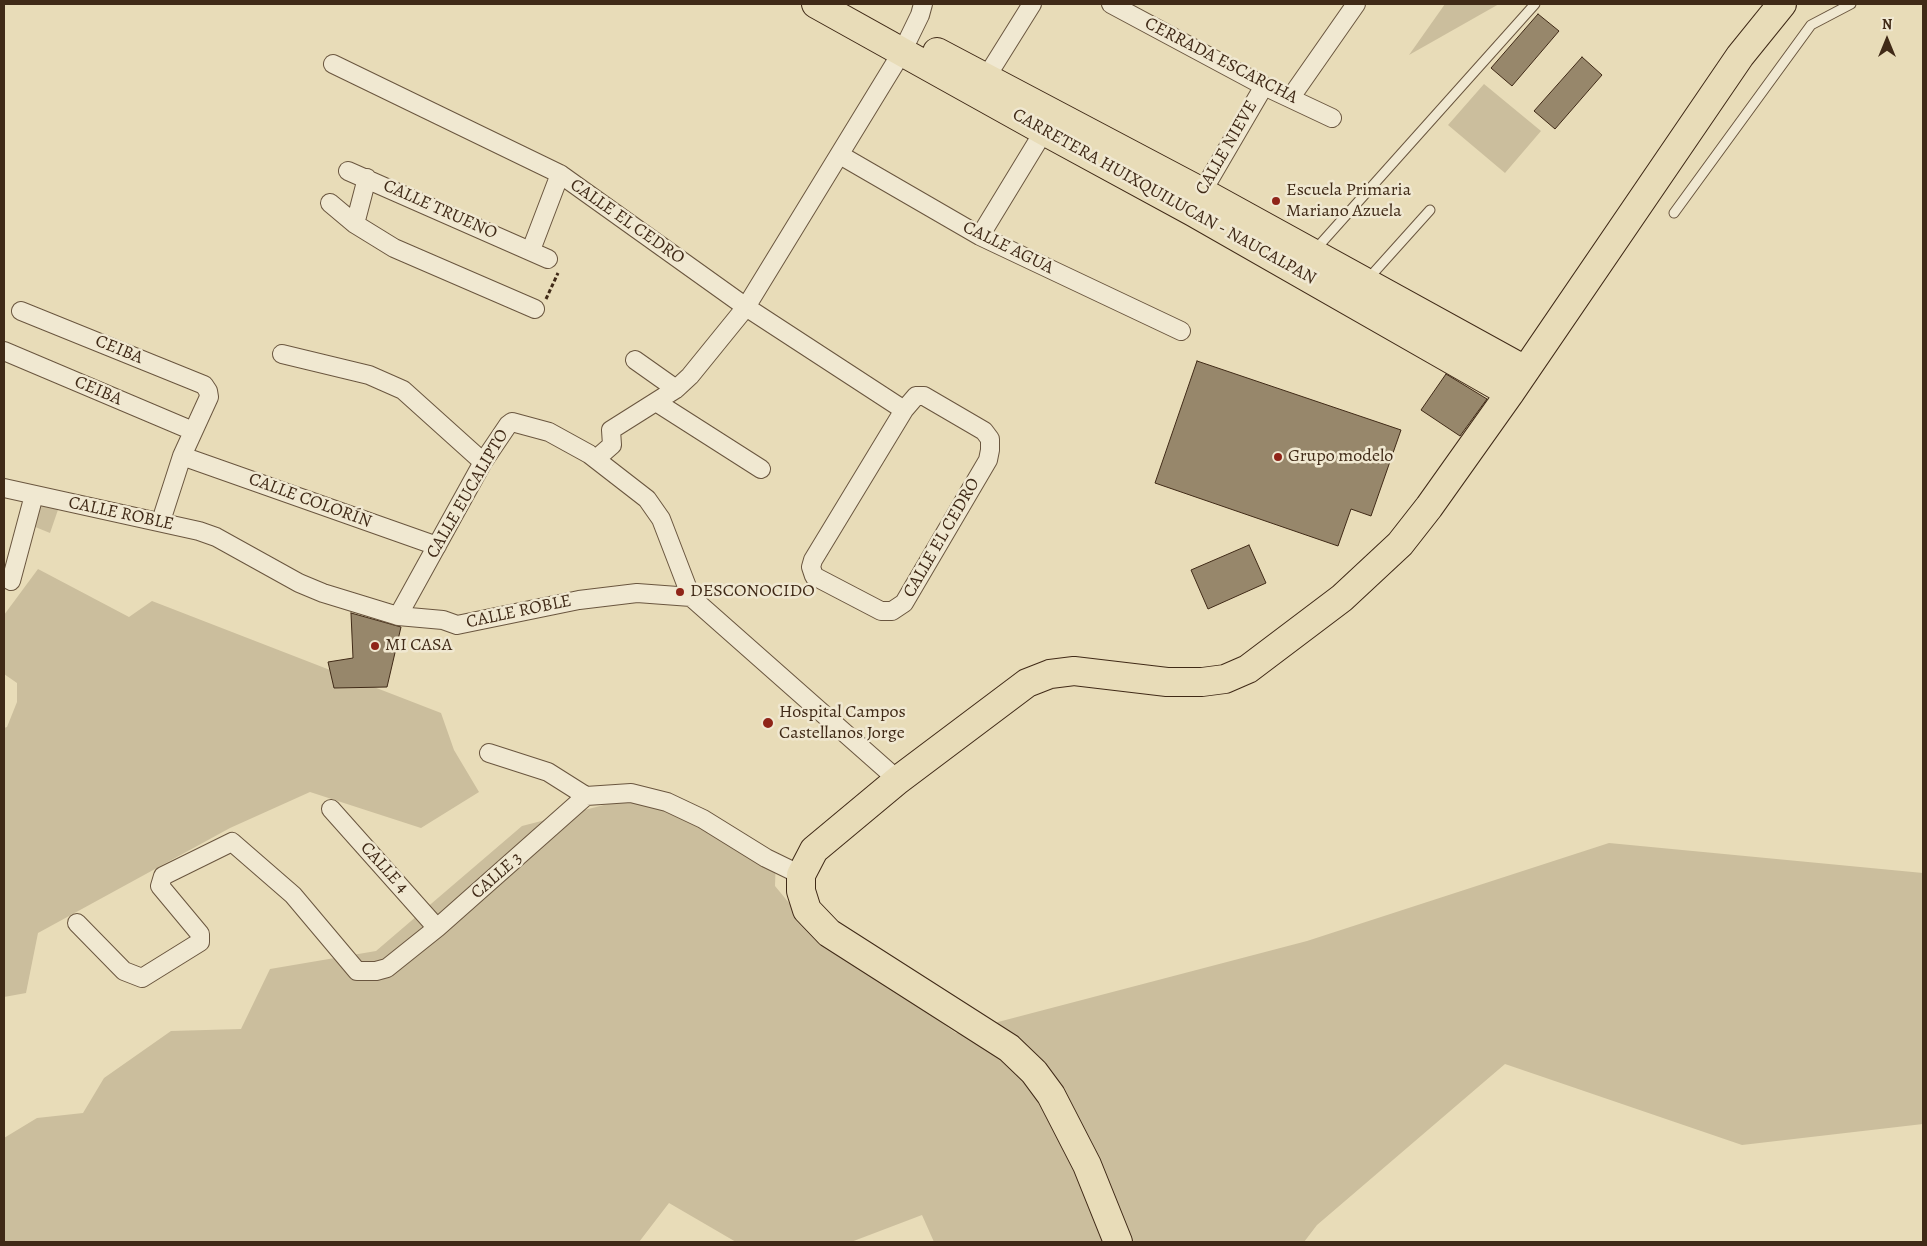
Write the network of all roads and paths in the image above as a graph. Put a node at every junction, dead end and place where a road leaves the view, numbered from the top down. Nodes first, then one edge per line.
1 (816, 4) edge
2 (847, 4) edge
3 (923, 4) edge
4 (1032, 4) edge
5 (1111, 4) edge
6 (1536, 4) edge
7 (1782, 4) edge
8 (1851, 4) edge
9 (1349, 5) edge
10 (906, 45) junction
11 (333, 64) dead end
12 (987, 76) junction
13 (1264, 86) junction
14 (1290, 97) junction
15 (1332, 118) dead end
16 (1044, 132) junction
17 (840, 155) junction
18 (348, 170) dead end
19 (560, 174) junction
20 (367, 178) junction
21 (1197, 201) junction
22 (330, 203) dead end
23 (1430, 210) dead end
24 (1674, 213) dead end
25 (356, 224) junction
26 (980, 236) junction
27 (531, 250) junction
28 (1312, 254) junction
29 (548, 259) joint
30 (1365, 283) junction
31 (746, 307) junction
32 (535, 309) joint
33 (21, 311) dead end
34 (1181, 331) dead end
35 (4, 351) edge
36 (282, 354) dead end
37 (635, 360) dead end
38 (1525, 370) junction
39 (676, 389) junction
40 (1510, 393) junction
41 (656, 402) junction
42 (904, 410) junction
43 (192, 431) junction
44 (182, 456) junction
45 (596, 459) junction
46 (483, 462) junction
47 (761, 469) dead end
48 (4, 488) edge
49 (34, 496) junction
50 (161, 522) junction
51 (437, 546) junction
52 (11, 581) dead end
53 (691, 597) junction
54 (398, 616) junction
55 (489, 753) dead end
56 (898, 780) junction
57 (586, 796) junction
58 (331, 809) dead end
59 (800, 875) junction
60 (77, 923) dead end
61 (437, 928) junction
62 (1118, 1242) edge

1 - 10 main road, CARRETERA HUIXQUILUCAN - NAUCALPAN
2 - 10 main road, CARRETERA HUIXQUILUCAN - NAUCALPAN
3 - 10 street
4 - 12 street
5 - 13 street, CERRADA ESCARCHA
6 - 28 lane
7 - 38 main road
8 - 24 lane
9 - 14 street
10 - 12 main road, CARRETERA HUIXQUILUCAN - NAUCALPAN
10 - 16 main road, CARRETERA HUIXQUILUCAN - NAUCALPAN
10 - 17 street
11 - 19 street, CALLE EL CEDRO
12 - 21 main road, CARRETERA HUIXQUILUCAN - NAUCALPAN
13 - 14 street, CERRADA ESCARCHA
13 - 21 street, CALLE NIEVE
14 - 15 street, CERRADA ESCARCHA
16 - 21 main road, CARRETERA HUIXQUILUCAN - NAUCALPAN
16 - 26 street
17 - 26 street, CALLE AGUA
17 - 31 street
18 - 20 street, CALLE TRUENO
19 - 27 street
19 - 31 street, CALLE EL CEDRO
20 - 25 street
20 - 27 street, CALLE TRUENO
21 - 28 main road, CARRETERA HUIXQUILUCAN - NAUCALPAN
21 - 40 main road, CARRETERA HUIXQUILUCAN - NAUCALPAN
22 - 25 street
23 - 30 lane
25 - 32 street
26 - 34 street, CALLE AGUA
27 - 29 street, CALLE TRUENO
28 - 30 main road, CARRETERA HUIXQUILUCAN - NAUCALPAN
29 - 32 path
30 - 38 main road, CARRETERA HUIXQUILUCAN - NAUCALPAN
31 - 39 street
31 - 42 street, CALLE EL CEDRO
33 - 43 street, CEIBA
35 - 43 street, CEIBA
36 - 46 street
37 - 39 street
38 - 40 main road
39 - 41 street
40 - 56 main road
41 - 45 street
41 - 47 street
42 - 42 street, CALLE EL CEDRO
43 - 44 street
44 - 50 street
44 - 51 street, CALLE COLORÍN
45 - 46 street, CALLE EUCALIPTO
45 - 53 street, CALLE EUCALIPTO
46 - 51 street, CALLE EUCALIPTO
48 - 49 street, CALLE ROBLE
49 - 50 street, CALLE ROBLE
49 - 52 street
50 - 54 street, CALLE ROBLE
51 - 54 street, CALLE EUCALIPTO
53 - 54 street, CALLE ROBLE
53 - 56 street
55 - 57 street
56 - 59 main road
57 - 59 street
57 - 61 street, CALLE 3
58 - 61 street, CALLE 4
59 - 62 main road
60 - 61 street, CALLE 3

